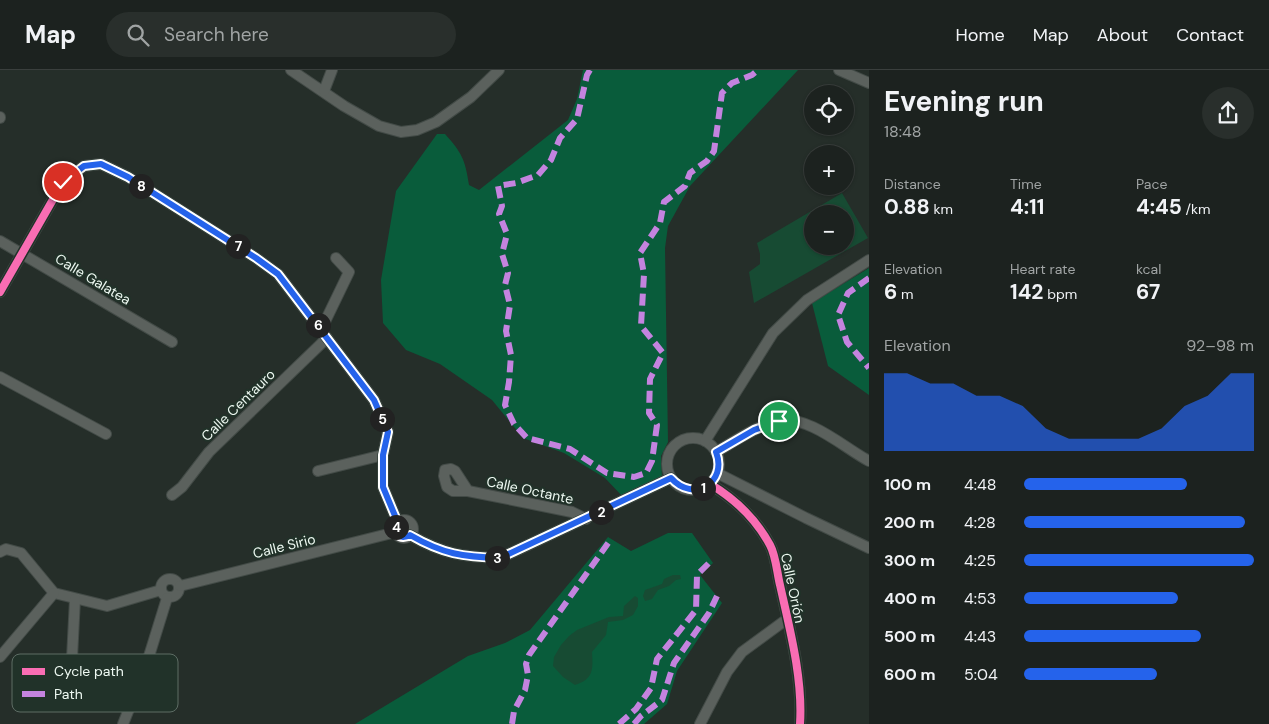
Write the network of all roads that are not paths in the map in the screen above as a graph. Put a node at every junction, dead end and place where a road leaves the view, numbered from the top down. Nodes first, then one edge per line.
1 (291, 70) edge
2 (332, 70) edge
3 (499, 70) edge
4 (838, 70) edge
5 (869, 83) edge
6 (324, 91) junction
7 (0, 240) edge
8 (22, 253) junction
9 (336, 258) dead end
10 (869, 260) edge
11 (0, 292) edge
12 (324, 334) junction
13 (172, 342) dead end
14 (0, 377) edge
15 (106, 434) dead end
16 (705, 441) junction
17 (716, 452) junction
18 (383, 455) junction
19 (869, 461) edge
20 (318, 471) dead end
21 (717, 473) junction
22 (671, 478) junction
23 (710, 484) junction
24 (468, 491) dead end
25 (172, 495) dead end
26 (586, 519) junction
27 (397, 528) junction
28 (869, 548) edge
29 (0, 552) edge
30 (180, 586) junction
31 (54, 594) junction
32 (164, 594) junction
33 (75, 599) junction
34 (787, 619) junction
35 (72, 654) edge
36 (149, 654) edge
37 (0, 657) edge
38 (128, 712) edge
39 (123, 724) edge
40 (700, 724) edge
41 (800, 724) edge

1 - 6 street
2 - 6 street
3 - 6 street
4 - 5 street
7 - 8 street, Calle Galatea
8 - 11 street
8 - 12 street
8 - 13 street, Calle Galatea
9 - 12 street
10 - 16 street
12 - 18 street
12 - 25 street, Calle Centauro
14 - 15 street
16 - 17 street
16 - 22 street
17 - 19 street
17 - 21 street
18 - 20 street
18 - 27 street
21 - 23 street
21 - 28 street
22 - 23 street
22 - 26 street
23 - 34 street, Calle Orión
24 - 26 street, Calle Octante
26 - 27 street
27 - 30 street, Calle Sirio
29 - 31 street
30 - 32 street
30 - 32 street
31 - 33 street
31 - 37 street
32 - 33 street
32 - 36 street
33 - 35 street
34 - 40 street
34 - 41 street, Calle Orión
38 - 39 street

